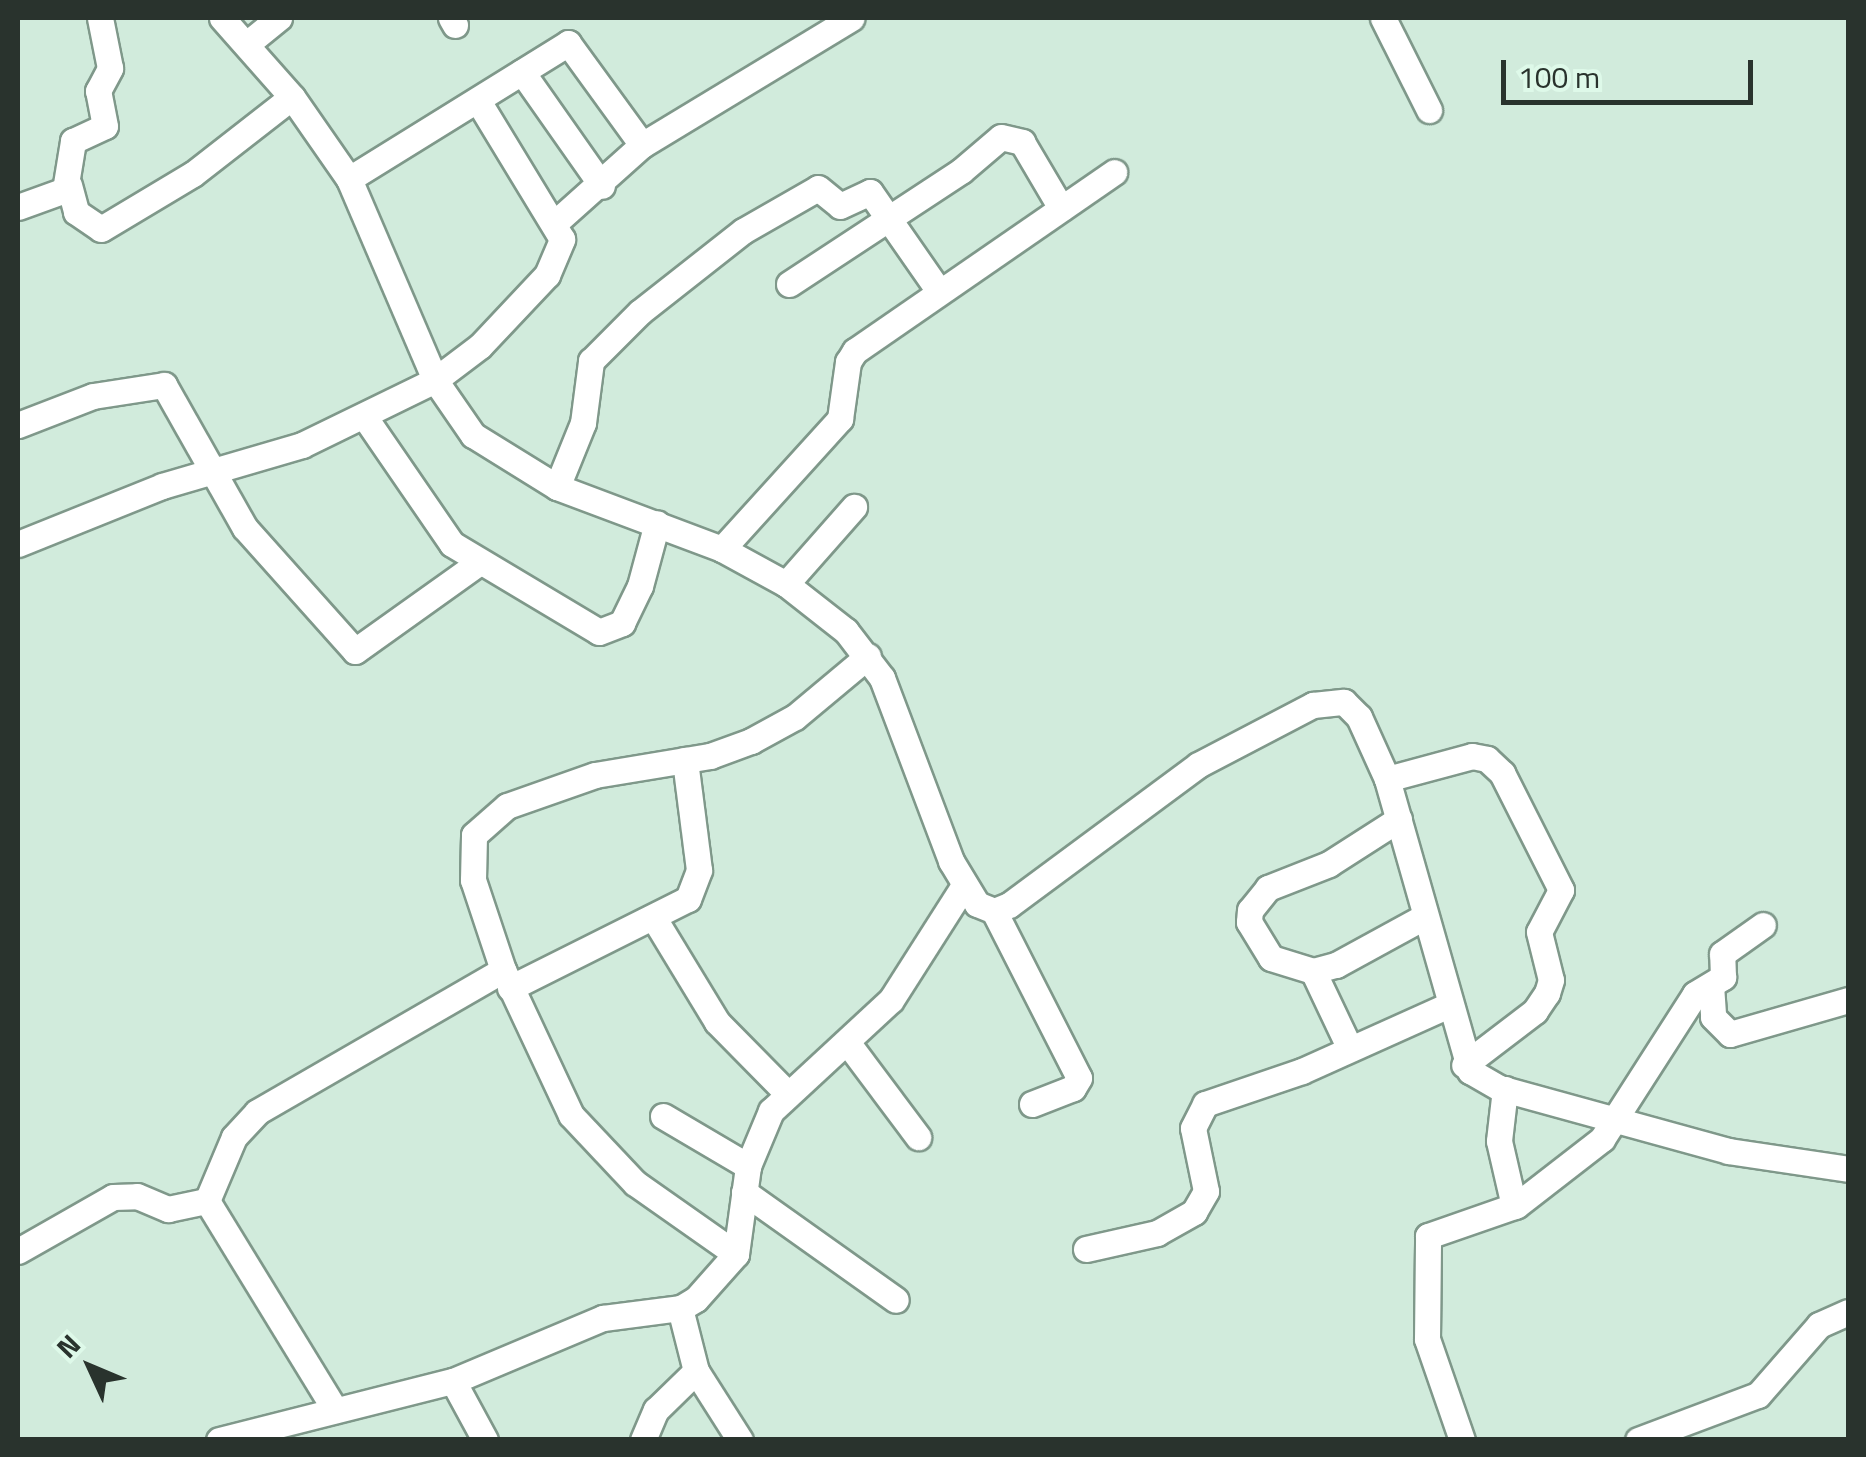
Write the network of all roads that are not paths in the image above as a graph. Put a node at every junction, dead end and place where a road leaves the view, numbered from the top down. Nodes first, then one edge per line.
1 (100, 18) edge
2 (222, 18) edge
3 (280, 18) edge
4 (852, 18) edge
5 (1388, 20) edge
6 (248, 43) junction
7 (522, 72) junction
8 (292, 97) junction
9 (480, 104) junction
10 (1429, 110) dead end
11 (642, 146) junction
12 (1114, 172) dead end
13 (349, 180) junction
14 (69, 186) junction
15 (602, 186) junction
16 (18, 207) edge
17 (1062, 208) junction
18 (888, 218) junction
19 (557, 221) junction
20 (788, 284) dead end
21 (938, 290) junction
22 (436, 380) junction
23 (364, 416) junction
24 (18, 425) edge
25 (214, 470) junction
26 (557, 486) junction
27 (854, 507) dead end
28 (657, 522) junction
29 (18, 544) edge
30 (722, 548) junction
31 (480, 562) junction
32 (786, 584) junction
33 (868, 656) junction
34 (685, 760) junction
35 (1386, 779) junction
36 (1399, 819) junction
37 (963, 887) junction
38 (994, 910) junction
39 (1422, 918) junction
40 (655, 920) junction
41 (1763, 925) dead end
42 (1313, 971) junction
43 (506, 979) junction
44 (1711, 985) junction
45 (1848, 1000) edge
46 (1449, 1004) junction
47 (847, 1042) junction
48 (1350, 1050) junction
49 (1464, 1065) junction
50 (1505, 1089) junction
51 (787, 1093) junction
52 (1032, 1104) dead end
53 (663, 1116) dead end
54 (1618, 1122) junction
55 (918, 1137) dead end
56 (1848, 1168) edge
57 (746, 1179) junction
58 (207, 1201) junction
59 (1514, 1206) junction
60 (1086, 1249) dead end
61 (18, 1251) edge
62 (736, 1254) junction
63 (896, 1300) dead end
64 (680, 1308) junction
65 (1848, 1312) edge
66 (696, 1371) junction
67 (454, 1381) junction
68 (335, 1410) junction
69 (219, 1440) edge
70 (485, 1440) edge
71 (643, 1440) edge
72 (740, 1440) edge
73 (1462, 1440) edge
74 (1638, 1440) edge

1 - 14 street
2 - 6 street
3 - 6 street
4 - 11 street
5 - 10 street
6 - 8 street
7 - 9 street
7 - 11 street
7 - 15 street
8 - 13 street
8 - 14 street
9 - 13 street
9 - 19 street
11 - 15 street
12 - 17 street
13 - 22 street
14 - 16 street
15 - 19 street
17 - 18 street
17 - 21 street
18 - 20 street
18 - 21 street
18 - 26 street
19 - 22 street
21 - 30 street
22 - 23 street
22 - 26 street
23 - 25 street
23 - 31 street
24 - 25 street
25 - 29 street
25 - 31 street
26 - 28 street
27 - 32 street
28 - 30 street
28 - 31 street
30 - 32 street
32 - 33 street
33 - 34 street
33 - 37 street
34 - 40 street
34 - 43 street
35 - 36 street
35 - 38 street
35 - 49 street
36 - 39 street
36 - 42 street
37 - 38 street
37 - 47 street
38 - 52 street
39 - 42 street
39 - 46 street
40 - 43 street
40 - 51 street
41 - 44 street
42 - 48 street
43 - 58 street
43 - 62 street
44 - 45 street
44 - 54 street
46 - 48 street
46 - 49 street
47 - 51 street
47 - 55 street
48 - 60 street
49 - 50 street
50 - 54 street
50 - 59 street
51 - 57 street
53 - 57 street
54 - 56 street
54 - 59 street
57 - 62 street
57 - 63 street
58 - 61 street
58 - 68 street
59 - 73 street
62 - 64 street
64 - 66 street
64 - 67 street
65 - 74 street
66 - 71 street
66 - 72 street
67 - 68 street
67 - 70 street
68 - 69 street

